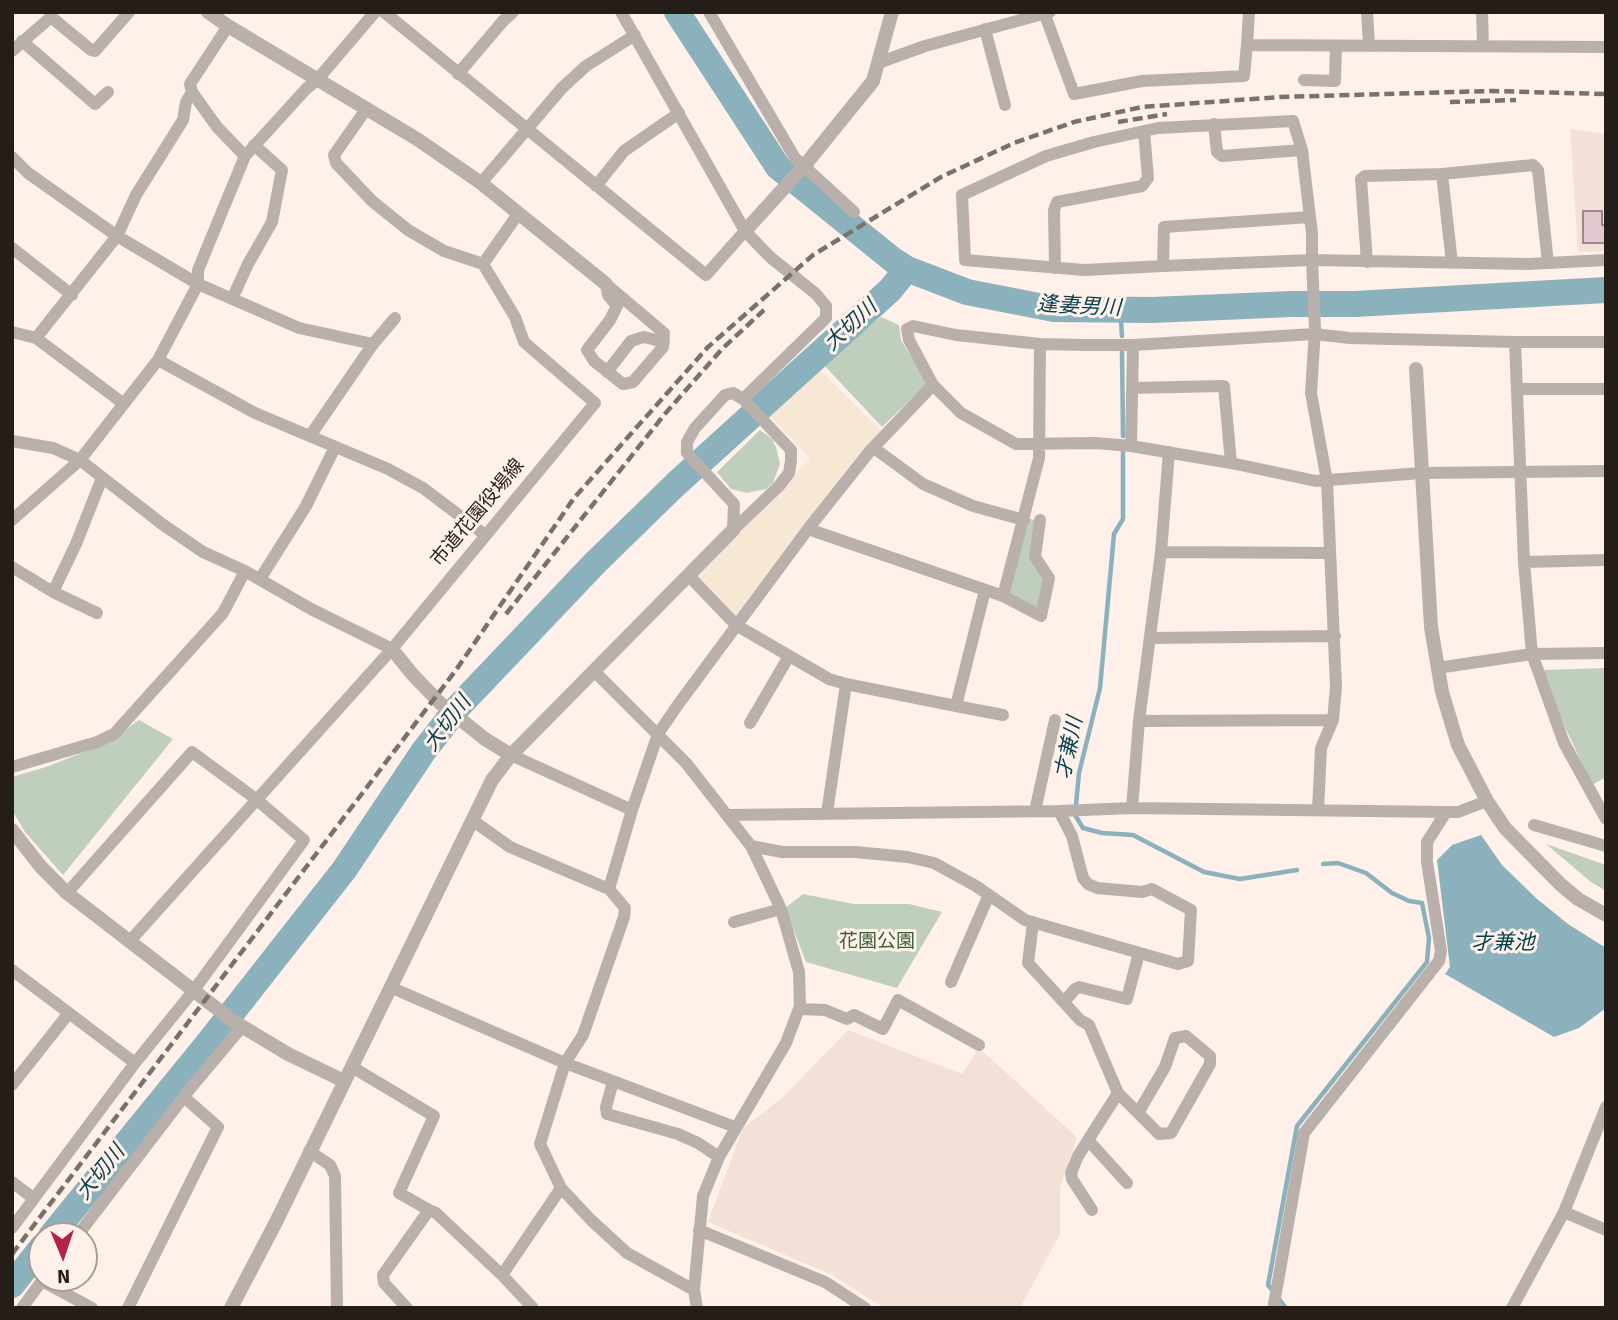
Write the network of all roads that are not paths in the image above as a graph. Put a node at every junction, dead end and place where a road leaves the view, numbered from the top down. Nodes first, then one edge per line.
1 (129, 12) edge
2 (208, 12) edge
3 (375, 12) edge
4 (384, 12) edge
5 (513, 12) edge
6 (621, 12) edge
7 (709, 12) edge
8 (892, 12) edge
9 (1249, 12) edge
10 (1367, 12) edge
11 (1482, 12) edge
12 (1048, 14) edge
13 (228, 26) junction
14 (985, 29) junction
15 (635, 35) junction
16 (22, 41) junction
17 (1247, 45) junction
18 (1336, 46) junction
19 (1369, 46) junction
20 (1483, 46) junction
21 (1606, 47) edge
22 (12, 51) edge
23 (878, 63) junction
24 (458, 74) junction
25 (317, 80) junction
26 (1304, 80) dead end
27 (108, 92) dead end
28 (192, 92) junction
29 (1005, 105) dead end
30 (367, 108) junction
31 (679, 113) junction
32 (1214, 124) junction
33 (527, 130) junction
34 (1144, 131) junction
35 (249, 150) junction
36 (1302, 150) junction
37 (12, 157) edge
38 (802, 167) junction
39 (1442, 174) junction
40 (481, 183) junction
41 (596, 186) junction
42 (854, 212) dead end
43 (519, 214) junction
44 (1310, 217) junction
45 (745, 231) junction
46 (117, 236) junction
47 (12, 248) edge
48 (1606, 260) edge
49 (1367, 262) junction
50 (1452, 263) junction
51 (1548, 263) junction
52 (484, 264) junction
53 (1312, 265) junction
54 (1163, 266) junction
55 (1055, 268) junction
56 (198, 284) junction
57 (606, 284) junction
58 (72, 295) junction
59 (232, 299) junction
60 (617, 306) junction
61 (634, 307) junction
62 (395, 318) dead end
63 (1315, 331) junction
64 (12, 332) edge
65 (36, 338) junction
66 (1606, 341) edge
67 (664, 342) junction
68 (1514, 342) junction
69 (373, 344) junction
70 (1040, 344) junction
71 (1133, 345) junction
72 (158, 359) junction
73 (1416, 369) dead end
74 (607, 372) junction
75 (933, 385) junction
76 (1132, 388) junction
77 (1517, 389) junction
78 (1606, 389) edge
79 (743, 399) junction
80 (124, 404) junction
81 (310, 436) junction
82 (12, 441) edge
83 (1041, 444) junction
84 (1131, 446) junction
85 (335, 447) junction
86 (874, 448) junction
87 (1169, 452) junction
88 (80, 460) junction
89 (1231, 463) junction
90 (1606, 471) edge
91 (1421, 473) junction
92 (1521, 473) junction
93 (102, 478) junction
94 (1326, 481) junction
95 (762, 503) junction
96 (734, 504) junction
97 (12, 520) edge
98 (1024, 520) junction
99 (1041, 520) dead end
100 (808, 529) junction
101 (733, 530) junction
102 (484, 534) junction
103 (1161, 552) junction
104 (1330, 554) junction
105 (1606, 560) edge
106 (1524, 562) junction
107 (12, 567) edge
108 (245, 571) junction
109 (689, 576) junction
110 (260, 579) junction
111 (985, 590) junction
112 (53, 592) junction
113 (1003, 596) junction
114 (97, 612) dead end
115 (736, 625) junction
116 (1335, 636) junction
117 (1150, 638) junction
118 (392, 649) junction
119 (1606, 653) edge
120 (1532, 654) junction
121 (789, 656) junction
122 (1437, 668) junction
123 (595, 672) junction
124 (846, 684) junction
125 (956, 706) junction
126 (1003, 715) dead end
127 (1055, 720) dead end
128 (1334, 720) junction
129 (1139, 721) junction
130 (750, 723) dead end
131 (658, 734) junction
132 (511, 755) junction
133 (12, 768) edge
134 (256, 799) junction
135 (1487, 801) junction
136 (1132, 808) junction
137 (632, 810) junction
138 (1071, 810) junction
139 (1318, 810) junction
140 (1035, 811) junction
141 (1446, 812) junction
142 (827, 813) junction
143 (728, 815) junction
144 (1606, 819) edge
145 (472, 820) junction
146 (1534, 825) dead end
147 (15, 840) edge
148 (751, 846) junction
149 (1606, 846) edge
150 (609, 889) junction
151 (67, 893) junction
152 (988, 897) junction
153 (781, 909) junction
154 (1606, 915) edge
155 (734, 922) dead end
156 (1033, 923) junction
157 (129, 942) junction
158 (1139, 953) junction
159 (12, 970) edge
160 (951, 982) dead end
161 (390, 988) junction
162 (194, 990) junction
163 (1064, 1002) junction
164 (799, 1009) junction
165 (69, 1013) junction
166 (238, 1024) junction
167 (979, 1045) dead end
168 (135, 1063) junction
169 (565, 1063) junction
170 (352, 1067) junction
171 (14, 1079) edge
172 (344, 1081) junction
173 (613, 1082) junction
174 (1118, 1093) junction
175 (184, 1097) junction
176 (1606, 1107) edge
177 (1138, 1113) junction
178 (735, 1127) junction
179 (1088, 1140) junction
180 (309, 1151) junction
181 (719, 1157) junction
182 (12, 1182) edge
183 (1126, 1183) dead end
184 (561, 1188) junction
185 (33, 1198) junction
186 (429, 1210) junction
187 (1092, 1210) dead end
188 (1564, 1212) junction
189 (88, 1222) edge
190 (12, 1228) edge
191 (699, 1230) junction
192 (1606, 1230) edge
193 (502, 1275) junction
194 (694, 1290) junction
195 (34, 1292) edge
196 (64, 1292) edge
197 (1276, 1299) edge
198 (1515, 1306) edge
199 (22, 1308) edge
200 (92, 1308) edge
201 (128, 1308) edge
202 (232, 1308) edge
203 (337, 1308) edge
204 (407, 1308) edge
205 (533, 1308) edge
206 (697, 1308) edge
207 (865, 1308) edge

1 - 16 street
2 - 13 street
3 - 25 street
4 - 24 street
5 - 24 street
6 - 15 street
7 - 38 street
8 - 23 street
9 - 17 street
10 - 19 street
11 - 20 street
12 - 14 street
12 - 17 street
13 - 25 street
13 - 28 street
14 - 23 street
14 - 29 street
15 - 31 street
15 - 33 street
16 - 22 street
16 - 27 street
17 - 18 street
18 - 19 street
18 - 26 street
19 - 20 street
20 - 21 street
23 - 38 street
24 - 33 street
25 - 30 street
25 - 35 street
28 - 35 street
28 - 46 street
30 - 40 street
30 - 52 street
31 - 41 street
31 - 45 street
32 - 34 street
32 - 36 street
32 - 36 street
33 - 40 street
33 - 41 street
34 - 55 street
34 - 55 street
35 - 56 street
35 - 59 street
36 - 44 street
37 - 46 street
38 - 42 street
38 - 45 street
39 - 49 street
39 - 50 street
39 - 51 street
40 - 43 street
41 - 45 street
43 - 52 street
43 - 57 street
44 - 53 street
44 - 54 street
45 - 79 street
46 - 56 street
46 - 58 street
47 - 58 street
48 - 51 street
49 - 50 street
49 - 53 street
50 - 51 street
52 - 102 street, 市道花園役場線
53 - 54 street
53 - 63 street
54 - 55 street
56 - 59 street
56 - 72 street
57 - 60 street
57 - 61 street
58 - 65 street
59 - 69 street
60 - 61 street
60 - 74 street
61 - 67 street
62 - 69 street
63 - 68 street
63 - 71 street
63 - 94 street
64 - 65 street
65 - 80 street
66 - 68 street
67 - 74 street
67 - 74 street
68 - 77 street
69 - 81 street
70 - 71 street
70 - 75 street
70 - 83 street
71 - 76 street
72 - 80 street
72 - 81 street
73 - 91 street
75 - 83 street
75 - 86 street
76 - 84 street
76 - 89 street
77 - 78 street
77 - 92 street
79 - 95 street
79 - 96 street
80 - 88 street
81 - 85 street
82 - 88 street
83 - 84 street
83 - 98 street
84 - 87 street
85 - 102 street
85 - 110 street
86 - 98 street
86 - 100 street
87 - 89 street
87 - 103 street
88 - 93 street
88 - 97 street
89 - 94 street
90 - 92 street
91 - 92 street
91 - 94 street
91 - 122 street
92 - 106 street
93 - 108 street
93 - 112 street
94 - 104 street
95 - 96 street
95 - 101 street
96 - 101 street
98 - 113 street
99 - 113 street
100 - 111 street
100 - 115 street
101 - 109 street
102 - 118 street, 市道花園役場線
103 - 104 street
103 - 117 street
104 - 116 street
105 - 106 street
106 - 120 street
107 - 112 street
108 - 110 street
108 - 133 street
109 - 115 street
109 - 123 street
110 - 118 street
111 - 113 street
111 - 125 street
112 - 114 street
115 - 121 street
115 - 131 street
116 - 117 street
116 - 128 street
117 - 129 street
118 - 132 street
118 - 134 street, 市道花園役場線
119 - 120 street
120 - 122 street
120 - 144 street
121 - 124 street
121 - 130 street
122 - 135 street
123 - 131 street
123 - 132 street
124 - 125 street
124 - 142 street
125 - 126 street
127 - 140 street
128 - 129 street
128 - 139 street
129 - 136 street
131 - 137 street
131 - 143 street
132 - 137 street
132 - 145 street
134 - 151 street
134 - 157 street, 市道花園役場線
134 - 162 street
135 - 141 street
135 - 154 street
136 - 138 street
136 - 139 street
137 - 150 street
138 - 140 street
138 - 158 street
139 - 141 street
140 - 142 street
141 - 197 street
142 - 143 street
143 - 148 street
145 - 150 street
145 - 161 street
146 - 149 street
147 - 151 street
148 - 152 street
148 - 153 street
150 - 169 street
151 - 157 street
152 - 156 street
152 - 160 street
153 - 155 street
153 - 164 street
156 - 158 street
156 - 163 street
157 - 162 street
158 - 163 street
159 - 165 street
161 - 169 street
161 - 170 street
162 - 166 street
162 - 168 street
163 - 174 street
164 - 167 street
164 - 178 street
165 - 168 street
165 - 171 street
166 - 172 street
166 - 175 street
168 - 185 street
169 - 173 street
169 - 184 street
170 - 172 street
170 - 186 street
172 - 180 street
173 - 178 street
173 - 181 street
174 - 177 street
174 - 179 street
175 - 189 street
175 - 201 street
176 - 188 street
177 - 177 street
178 - 181 street
179 - 183 street
179 - 187 street
180 - 202 street
180 - 203 street
181 - 191 street
182 - 185 street
184 - 193 street
184 - 194 street
185 - 190 street
186 - 193 street
186 - 204 street
188 - 192 street
188 - 198 street
191 - 194 street
191 - 207 street
193 - 205 street
194 - 206 street
195 - 199 street
196 - 200 street

